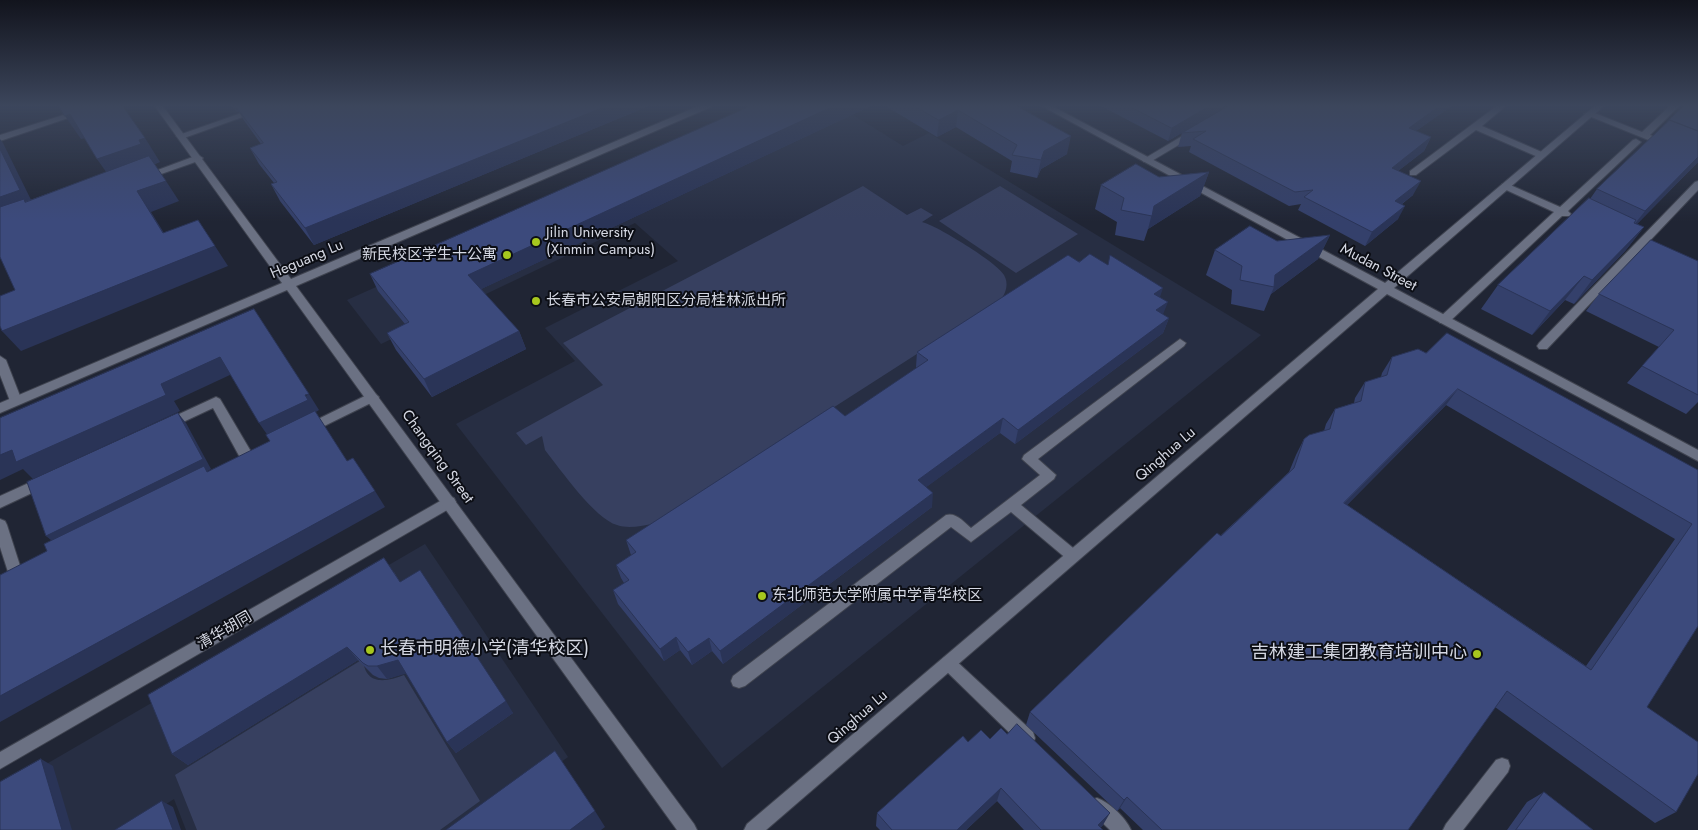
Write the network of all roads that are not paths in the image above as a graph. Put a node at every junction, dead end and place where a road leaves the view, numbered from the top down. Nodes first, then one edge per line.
1 (187, 144) edge
2 (617, 144) edge
3 (1117, 144) edge
4 (1174, 144) edge
5 (1451, 144) edge
6 (1515, 144) edge
7 (1554, 144) edge
8 (1635, 144) edge
9 (1655, 144) edge
10 (1541, 155) junction
11 (1698, 157) edge
12 (198, 158) junction
13 (1147, 160) junction
14 (1413, 173) edge
15 (135, 180) edge
16 (1698, 184) edge
17 (1505, 186) junction
18 (1561, 212) junction
19 (1578, 220) edge
20 (291, 283) junction
21 (1385, 289) junction
22 (1444, 320) junction
23 (1180, 343) dead end
24 (1543, 346) dead end
25 (0, 360) edge
26 (373, 397) junction
27 (16, 401) junction
28 (0, 408) edge
29 (153, 431) edge
30 (298, 434) edge
31 (1698, 456) edge
32 (248, 459) edge
33 (54, 477) edge
34 (0, 502) edge
35 (449, 502) junction
36 (1012, 505) junction
37 (0, 525) edge
38 (1073, 556) junction
39 (0, 583) edge
40 (948, 663) junction
41 (739, 681) dead end
42 (1039, 750) edge
43 (0, 760) edge
44 (1502, 766) dead end
45 (1088, 796) edge
46 (688, 830) edge
47 (753, 830) edge
48 (1122, 830) edge
49 (1452, 830) edge

1 - 12 street, Changqing Street
2 - 20 street, Heguang Lu
3 - 13 street, Mudan Street
4 - 13 street
5 - 14 street
6 - 10 street
7 - 10 street, Qinghua Lu
8 - 18 street
9 - 11 street
10 - 17 street, Qinghua Lu
12 - 15 street
12 - 20 street, Changqing Street
13 - 21 street, Mudan Street
16 - 24 street
17 - 18 street
17 - 21 street, Qinghua Lu
18 - 19 street
18 - 22 street
20 - 26 street, Changqing Street
20 - 27 street, Heguang Lu
21 - 22 street, Mudan Street
21 - 38 street, Qinghua Lu
22 - 31 street, Mudan Street
23 - 36 street
25 - 27 street
26 - 30 street
26 - 35 street, Changqing Street
27 - 28 street, Heguang Lu
29 - 32 street
33 - 34 street
35 - 43 street, 清华胡同
35 - 46 street, Changqing Street
36 - 38 street
36 - 41 street
37 - 39 street
38 - 40 street, Qinghua Lu
40 - 42 street
40 - 47 street, Qinghua Lu
44 - 49 street
45 - 48 street

